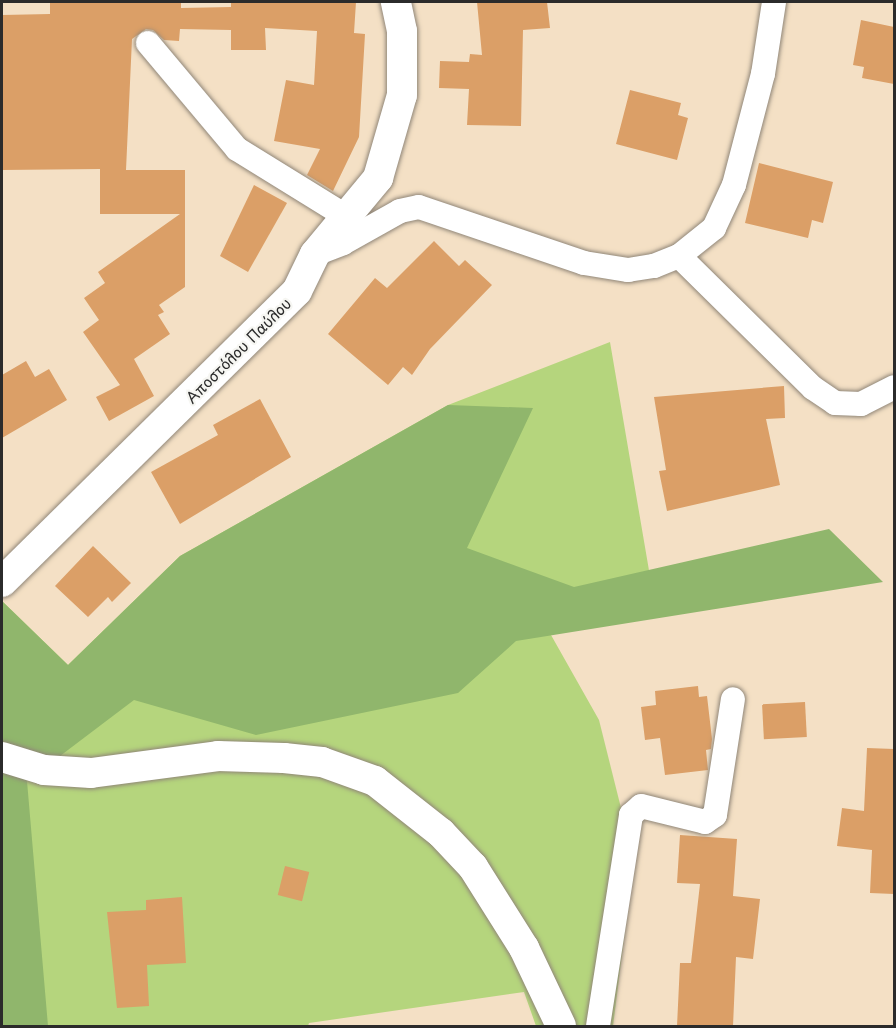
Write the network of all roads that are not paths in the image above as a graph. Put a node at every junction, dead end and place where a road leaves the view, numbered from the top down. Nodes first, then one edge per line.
1 (396, 2) edge
2 (774, 2) edge
3 (148, 43) dead end
4 (344, 215) junction
5 (315, 254) junction
6 (679, 256) junction
7 (894, 387) edge
8 (2, 582) edge
9 (733, 699) dead end
10 (2, 757) edge
11 (561, 1026) edge
12 (598, 1026) edge

1 - 4 street, Αποστόλου Παύλου
2 - 6 street
3 - 4 street
4 - 5 street, Αποστόλου Παύλου
5 - 6 street
5 - 8 street, Αποστόλου Παύλου
6 - 7 street
9 - 12 street
10 - 11 street

